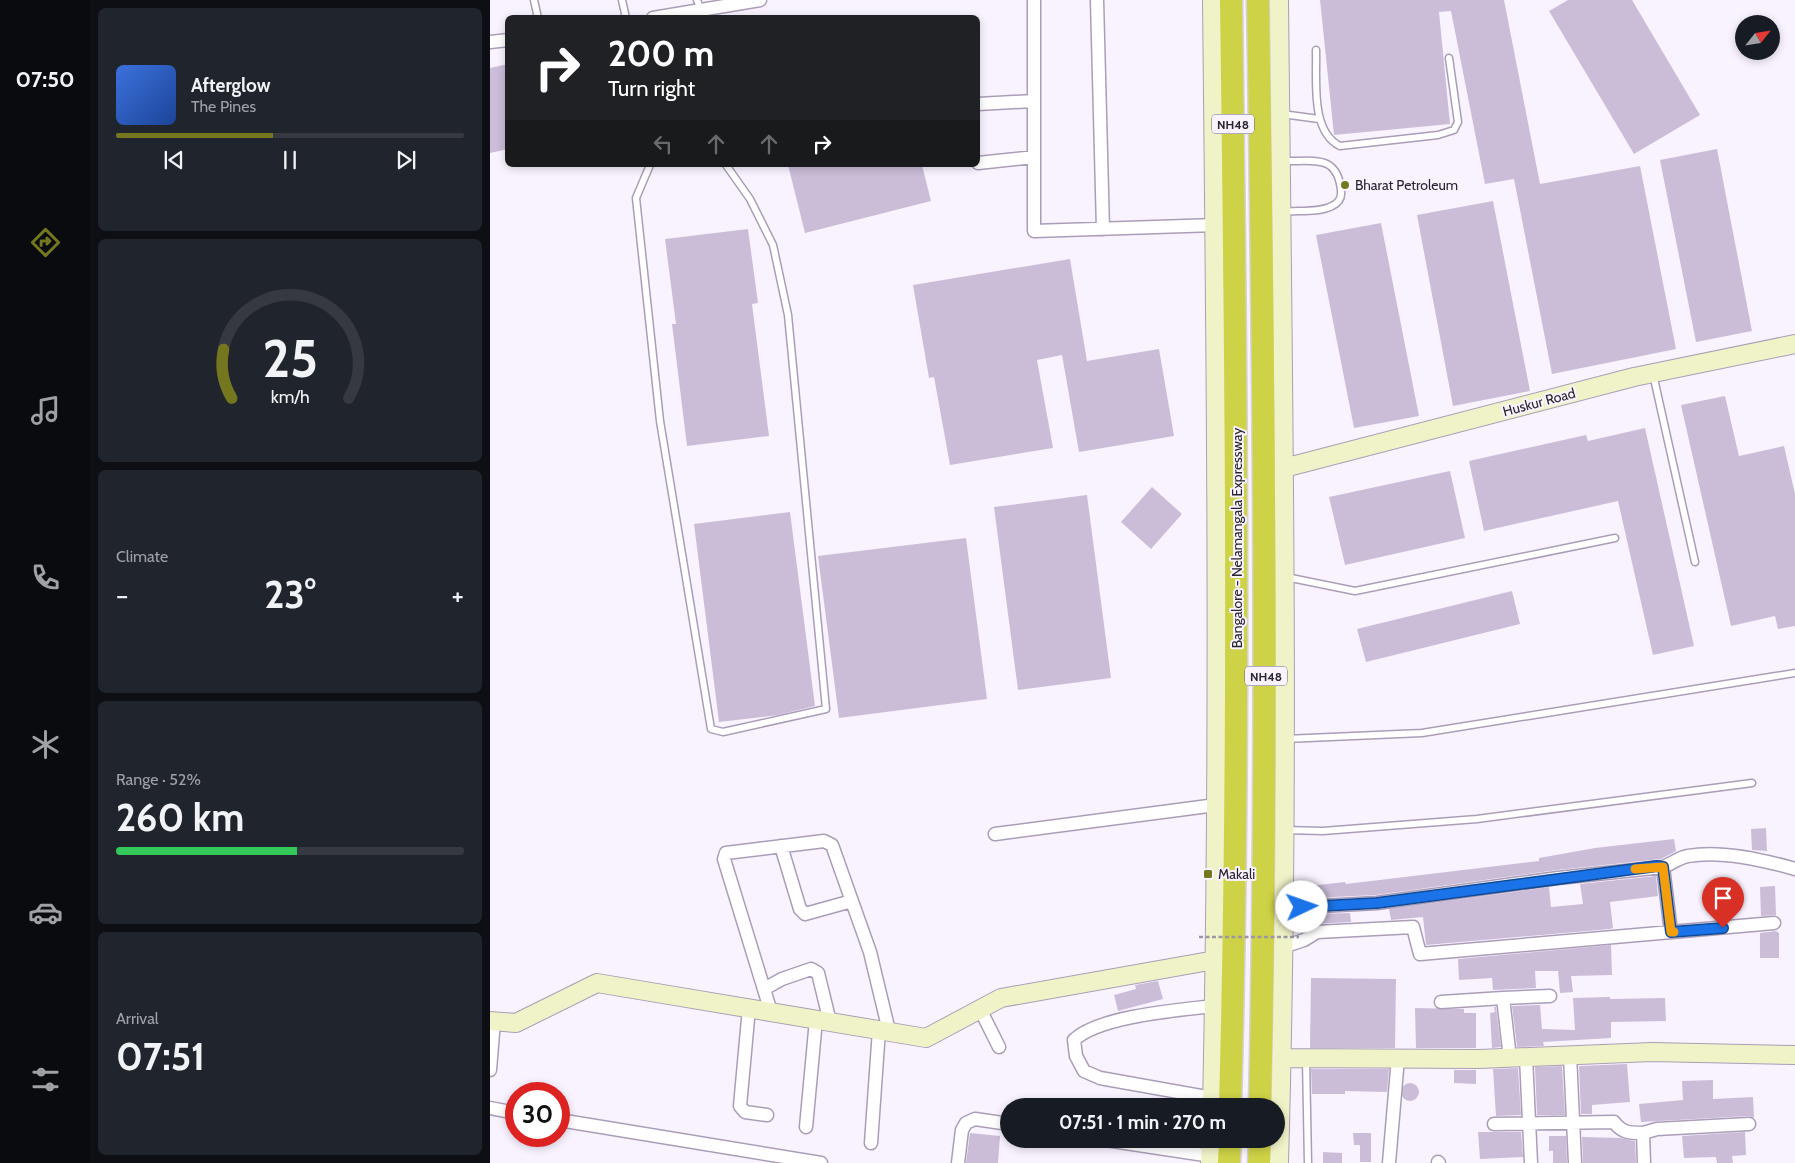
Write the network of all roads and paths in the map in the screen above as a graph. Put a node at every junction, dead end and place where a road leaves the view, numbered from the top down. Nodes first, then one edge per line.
1 (534, 0) edge
2 (622, 0) edge
3 (760, 0) edge
4 (1034, 0) edge
5 (1097, 0) edge
6 (1212, 0) edge
7 (1231, 0) edge
8 (1258, 0) edge
9 (1279, 0) edge
10 (699, 9) edge
11 (537, 15) edge
12 (625, 15) edge
13 (668, 15) edge
14 (505, 40) edge
15 (490, 42) edge
16 (1316, 50) dead end
17 (1449, 58) dead end
18 (1034, 101) junction
19 (980, 104) edge
20 (1280, 113) junction
21 (1319, 119) junction
22 (1034, 157) junction
23 (1281, 160) junction
24 (980, 162) edge
25 (649, 167) edge
26 (727, 167) edge
27 (1282, 212) junction
28 (1216, 225) junction
29 (1103, 228) junction
30 (1795, 344) edge
31 (1653, 373) junction
32 (1284, 468) junction
33 (1614, 538) dead end
34 (1695, 562) dead end
35 (1285, 577) junction
36 (1795, 674) edge
37 (1284, 739) junction
38 (1752, 783) dead end
39 (1216, 805) junction
40 (1284, 830) junction
41 (995, 834) dead end
42 (781, 846) junction
43 (1663, 867) junction
44 (1795, 869) edge
45 (852, 901) junction
46 (1283, 908) junction
47 (1774, 923) dead end
48 (1671, 932) junction
49 (1199, 936) dead end
50 (1299, 937) dead end
51 (1283, 946) junction
52 (1215, 960) junction
53 (764, 989) junction
54 (1550, 996) dead end
55 (1503, 998) junction
56 (1441, 1002) dead end
57 (1214, 1006) junction
58 (749, 1008) junction
59 (980, 1009) junction
60 (771, 1012) junction
61 (492, 1021) edge
62 (823, 1021) junction
63 (884, 1031) junction
64 (999, 1047) dead end
65 (1570, 1055) junction
66 (1795, 1055) edge
67 (1518, 1057) junction
68 (1282, 1058) junction
69 (1306, 1058) junction
70 (1398, 1058) junction
71 (490, 1070) edge
72 (1191, 1098) edge
73 (1218, 1098) edge
74 (1219, 1098) edge
75 (1260, 1098) edge
76 (490, 1108) edge
77 (505, 1110) edge
78 (767, 1115) dead end
79 (570, 1122) edge
80 (1000, 1123) edge
81 (1494, 1124) dead end
82 (1529, 1124) junction
83 (1573, 1124) junction
84 (1749, 1124) dead end
85 (806, 1127) dead end
86 (1643, 1133) junction
87 (871, 1143) dead end
88 (1147, 1148) edge
89 (1213, 1148) edge
90 (1225, 1148) edge
91 (1260, 1148) edge
92 (1217, 1161) edge
93 (821, 1163) edge
94 (958, 1163) edge
95 (1259, 1163) edge
96 (1279, 1163) edge
97 (1308, 1163) edge
98 (1390, 1163) edge
99 (1531, 1163) edge
100 (1575, 1163) edge
101 (1644, 1163) edge

1 - 11 lane
2 - 12 lane
3 - 10 street
4 - 18 street
5 - 29 street
6 - 28 street
7 - 74 highway, Bangalore - Nelamangala Expressway / NH48
8 - 75 highway, Bangalore - Nelamangala Expressway / NH48
9 - 20 street
10 - 13 street
14 - 15 street
16 - 21 lane
17 - 21 lane
18 - 19 street
18 - 22 street
20 - 21 lane
20 - 23 street
22 - 24 street
22 - 29 street
23 - 27 street
23 - 27 lane
25 - 26 lane
27 - 32 street
28 - 29 street
28 - 39 street
30 - 31 street, Huskur Road
31 - 32 street, Huskur Road
31 - 34 lane
32 - 35 street
33 - 35 lane
35 - 37 street
36 - 37 lane
37 - 40 street
38 - 40 lane
39 - 41 street
39 - 52 street
40 - 46 street
42 - 45 street
42 - 45 street
42 - 53 street
43 - 44 street
43 - 46 street
43 - 48 street
45 - 63 street
46 - 51 street
47 - 48 street
48 - 51 street
49 - 50 path, bridge
51 - 68 street
52 - 57 street
52 - 59 street
53 - 60 street
53 - 62 street
54 - 55 street
55 - 56 street
55 - 67 street
57 - 72 street
57 - 73 street
58 - 60 street
58 - 61 street
58 - 78 street
59 - 63 street
59 - 64 street
60 - 62 street
61 - 71 street
62 - 63 street
62 - 85 street
63 - 87 street
65 - 66 street
65 - 67 street
65 - 83 street
67 - 70 street
67 - 82 street
68 - 69 street
68 - 96 street
69 - 70 street
69 - 97 lane
70 - 98 street
76 - 77 street
79 - 93 street
80 - 94 street
81 - 82 street
82 - 83 street
82 - 99 street
83 - 86 street
83 - 100 street
84 - 86 street
86 - 101 street
88 - 92 street
89 - 92 street
90 - 92 highway
91 - 95 highway

